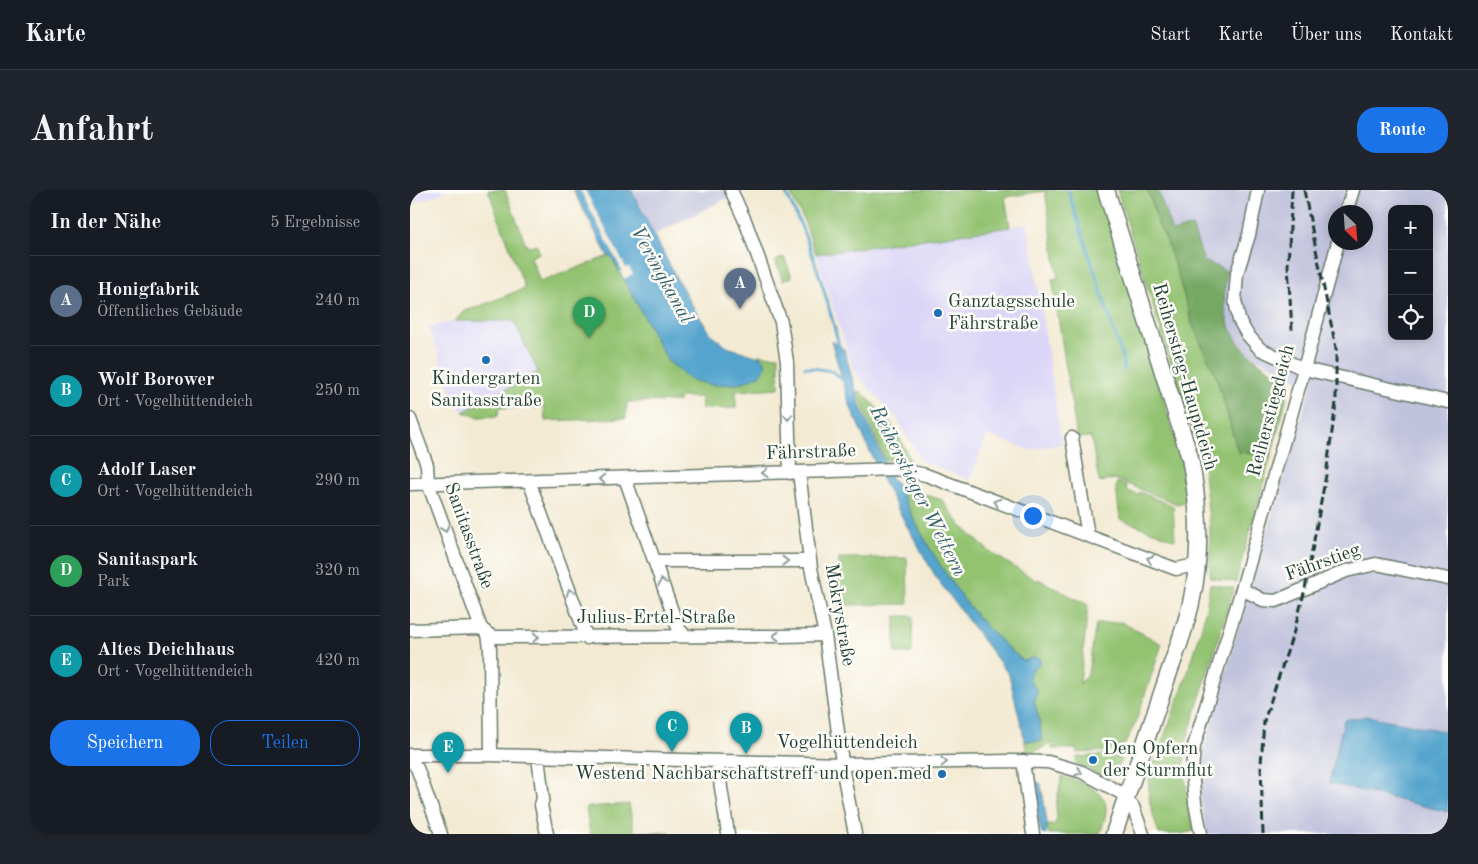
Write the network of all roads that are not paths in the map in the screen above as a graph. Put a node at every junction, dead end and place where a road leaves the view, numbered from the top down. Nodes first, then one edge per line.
1 (731, 190) edge
2 (1106, 190) edge
3 (1258, 190) edge
4 (1353, 190) edge
5 (1348, 205) edge
6 (1336, 250) edge
7 (1304, 369) junction
8 (1448, 402) edge
9 (410, 419) edge
10 (1072, 438) dead end
11 (794, 472) junction
12 (626, 478) junction
13 (529, 481) junction
14 (428, 483) junction
15 (410, 484) edge
16 (1088, 536) junction
17 (655, 561) junction
18 (810, 561) junction
19 (1196, 565) junction
20 (1448, 579) edge
21 (1242, 589) junction
22 (410, 630) edge
23 (484, 631) junction
24 (825, 635) junction
25 (685, 636) junction
26 (587, 638) junction
27 (410, 755) edge
28 (491, 755) junction
29 (538, 757) junction
30 (410, 759) edge
31 (717, 761) junction
32 (1026, 761) junction
33 (843, 764) junction
34 (1126, 798) junction
35 (441, 834) edge
36 (546, 834) edge
37 (728, 834) edge
38 (855, 834) edge
39 (1033, 834) edge
40 (1114, 834) edge
41 (1143, 834) edge
42 (1202, 834) edge

1 -> 11 street, Mokrystraße
2 - 19 main road, Reiherstieg-Hauptdeich
3 - 7 street
4 - 5 street
6 - 7 street, Reiherstiegdeich
7 - 8 street
7 - 21 street, Reiherstiegdeich
9 - 14 street, Sanitasstraße
10 - 16 street
11 -> 12 street, Fährstraße
16 -> 11 street, Fährstraße
11 - 18 street, Mokrystraße
12 -> 13 street, Fährstraße
12 - 17 street
13 - 14 street, Fährstraße
26 -> 13 street
14 - 15 street, Fährstraße
14 -> 23 street, Sanitasstraße
19 -> 16 street, Fährstraße
17 -> 18 street
25 -> 17 street
18 - 24 street, Mokrystraße
19 - 34 main road, Reiherstieg-Hauptdeich
20 - 21 street, Fährstieg
21 - 42 street, Reiherstiegdeich
22 - 23 street, Julius-Ertel-Straße
23 -> 26 street, Julius-Ertel-Straße
23 - 28 street, Sanitasstraße
24 -> 25 street, Julius-Ertel-Straße
24 - 33 street, Mokrystraße
25 - 26 street, Julius-Ertel-Straße
27 - 28 street, Vogelhüttendeich
28 - 29 street, Vogelhüttendeich
29 - 31 street, Vogelhüttendeich
29 - 36 street
30 - 35 street
31 - 33 street, Vogelhüttendeich
31 - 37 street
33 -> 32 street, Vogelhüttendeich
32 -> 34 street, Vogelhüttendeich
32 - 39 street
33 - 38 street, Mokrystraße
34 - 40 main road, Reiherstieg-Hauptdeich
34 - 41 street

